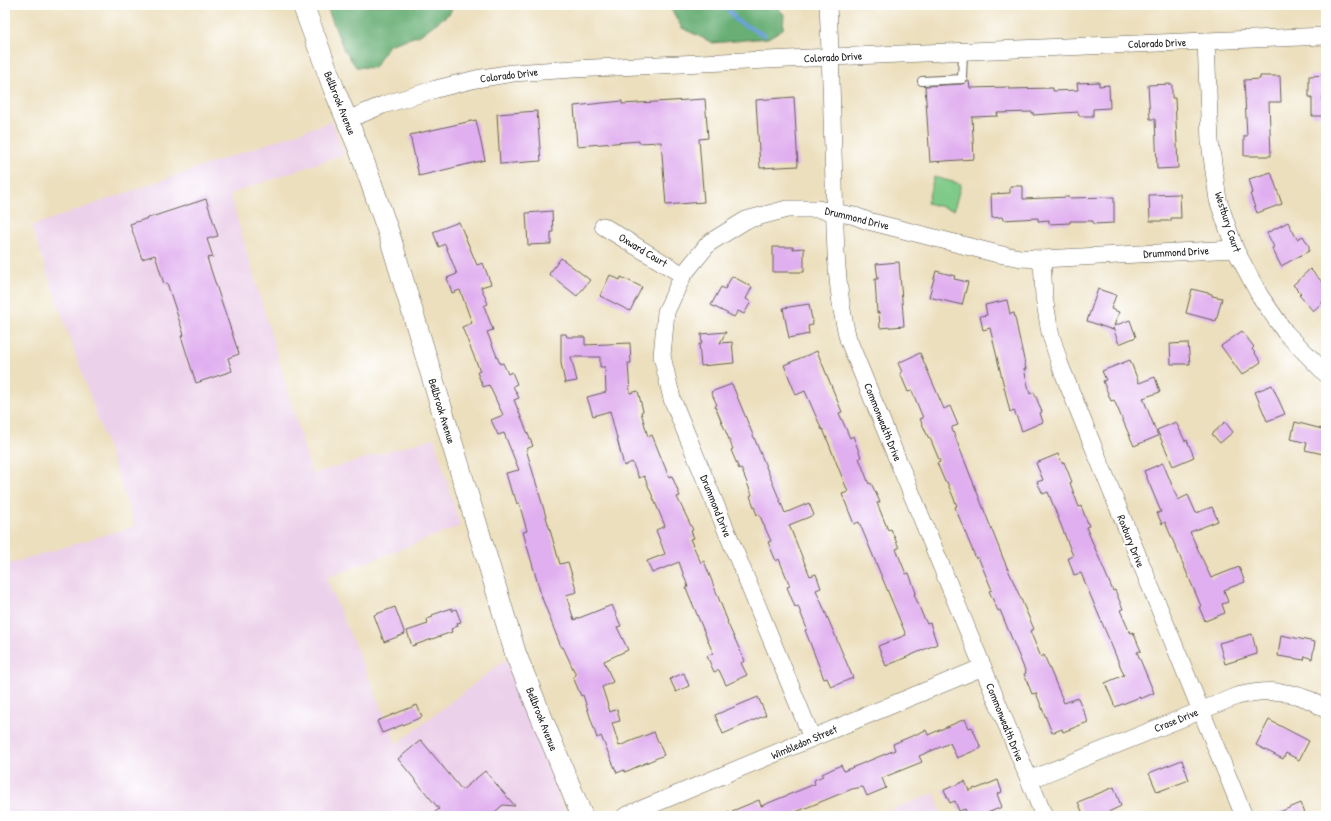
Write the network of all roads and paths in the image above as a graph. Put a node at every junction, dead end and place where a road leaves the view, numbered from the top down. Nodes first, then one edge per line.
1 (302, 5) edge
2 (828, 5) edge
3 (1326, 36) edge
4 (1206, 41) junction
5 (964, 51) junction
6 (831, 57) junction
7 (922, 81) dead end
8 (347, 120) junction
9 (834, 211) junction
10 (603, 226) dead end
11 (1235, 248) junction
12 (1042, 259) junction
13 (683, 275) junction
14 (1326, 374) edge
15 (983, 667) junction
16 (1200, 710) junction
17 (1326, 710) edge
18 (812, 738) junction
19 (1029, 780) junction
20 (581, 816) edge
21 (625, 816) edge
22 (1044, 816) edge
23 (1244, 816) edge

1 - 8 street, Bellbrook Avenue
2 - 6 street, Commonwealth Drive
3 - 4 street, Colorado Drive
4 - 5 street, Colorado Drive
4 - 11 street, Westbury Court
5 - 6 street, Colorado Drive
5 - 7 lane
6 - 8 street, Colorado Drive
6 - 9 street, Commonwealth Drive
8 - 20 street, Bellbrook Avenue
9 - 12 street, Drummond Drive
9 - 13 street, Drummond Drive
9 - 15 street, Commonwealth Drive
10 - 13 street, Oxward Court
11 - 12 street, Drummond Drive
11 - 14 street, Westbury Court
12 - 16 street, Roxbury Drive
13 - 18 street, Drummond Drive
15 - 18 street, Wimbledon Street
15 - 19 street, Commonwealth Drive
16 - 17 street, Crase Drive
16 - 19 street, Crase Drive
16 - 23 street, Roxbury Drive
18 - 21 street, Wimbledon Street
19 - 22 street, Commonwealth Drive

